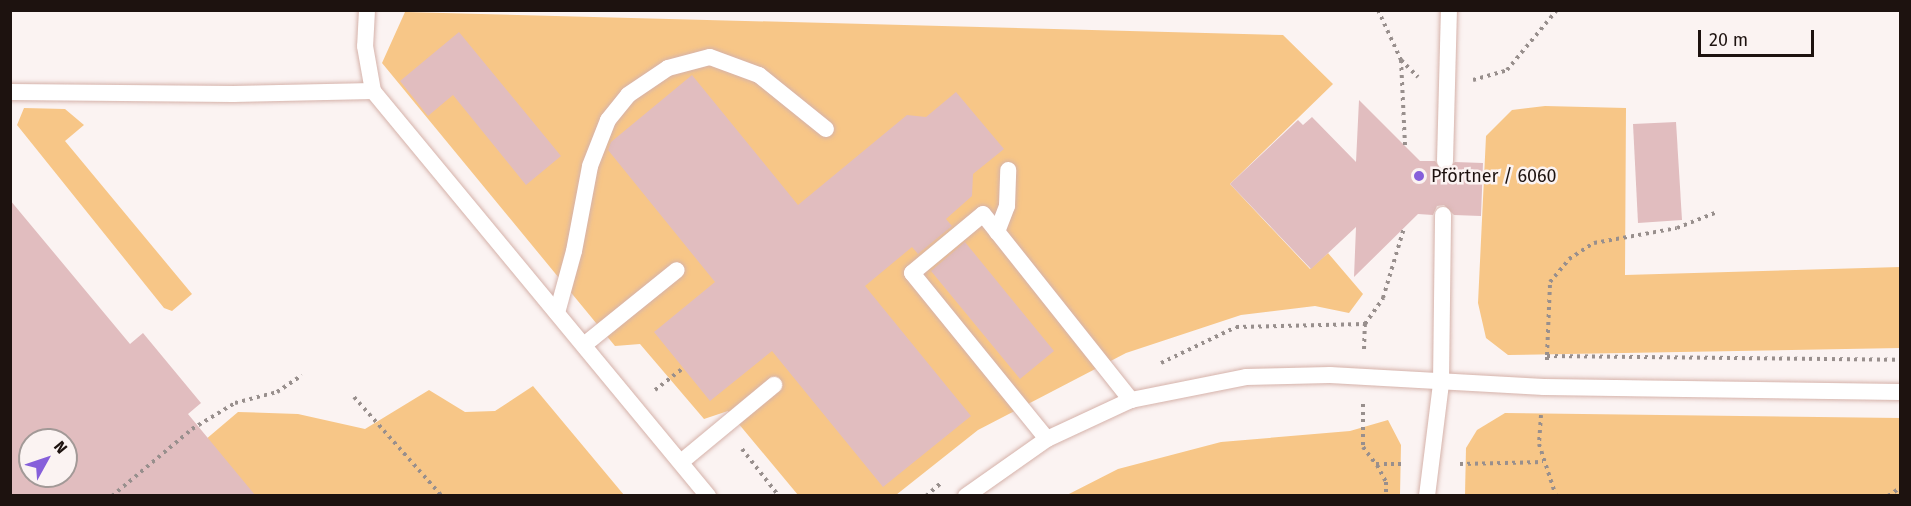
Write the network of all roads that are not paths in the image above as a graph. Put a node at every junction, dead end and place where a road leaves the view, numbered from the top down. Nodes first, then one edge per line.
1 (367, 10) edge
2 (1449, 10) edge
3 (373, 91) junction
4 (10, 92) edge
5 (826, 129) dead end
6 (1445, 161) dead end
7 (1008, 170) dead end
8 (1443, 215) dead end
9 (997, 232) junction
10 (677, 270) dead end
11 (557, 313) junction
12 (584, 345) junction
13 (1441, 383) junction
14 (774, 386) dead end
15 (1900, 392) edge
16 (1131, 399) junction
17 (1047, 439) junction
18 (681, 462) junction
19 (708, 495) edge
20 (966, 495) edge
21 (1427, 495) edge

1 - 3 lane
2 - 6 lane
3 - 4 lane
3 - 11 lane
5 - 11 lane
7 - 9 lane
8 - 13 lane
9 - 16 lane
9 - 17 lane
10 - 12 lane
11 - 12 lane
12 - 18 lane
13 - 15 lane
13 - 16 lane
13 - 21 lane
14 - 18 lane
16 - 17 lane
17 - 20 lane
18 - 19 lane

